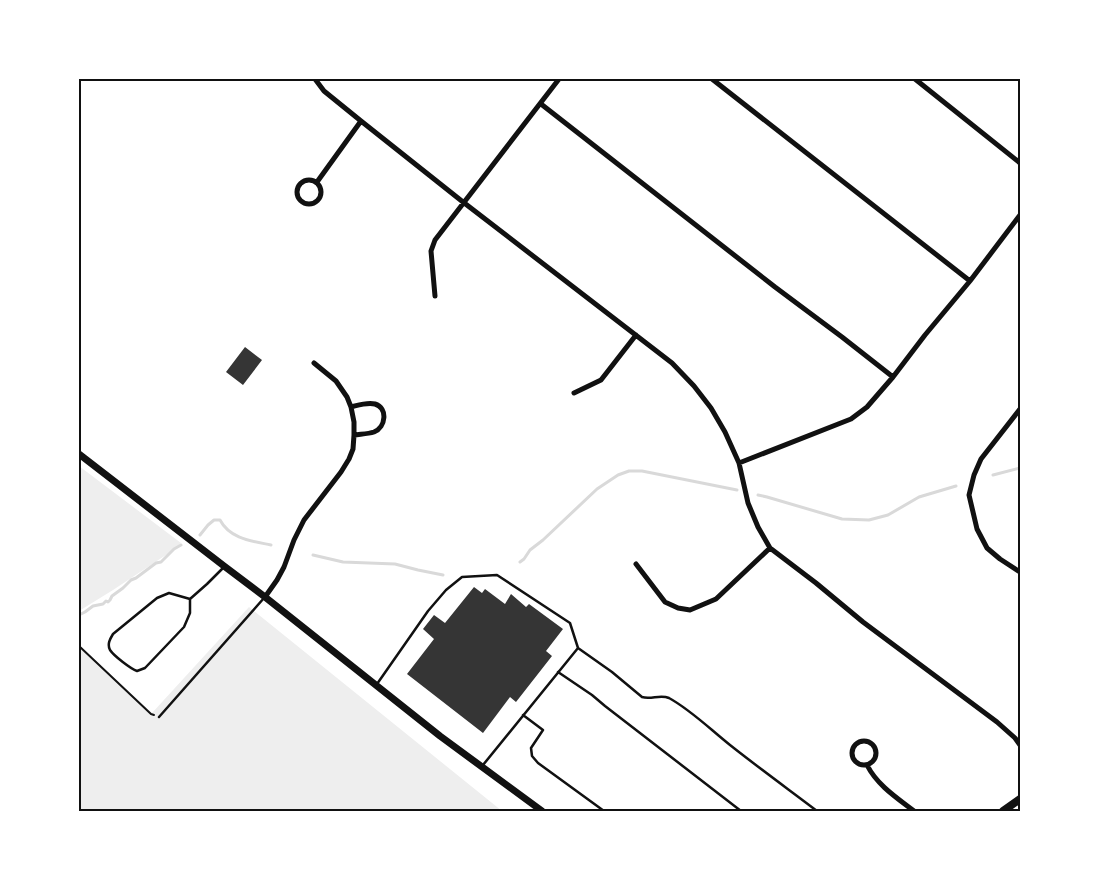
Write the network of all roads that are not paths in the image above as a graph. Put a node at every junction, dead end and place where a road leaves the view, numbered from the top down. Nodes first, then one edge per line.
1 (315, 79) edge
2 (559, 79) edge
3 (712, 79) edge
4 (915, 79) edge
5 (541, 104) junction
6 (361, 121) junction
7 (1020, 163) edge
8 (317, 182) junction
9 (463, 202) junction
10 (1020, 216) edge
11 (970, 281) junction
12 (435, 296) dead end
13 (636, 335) junction
14 (314, 362) dead end
15 (893, 377) junction
16 (574, 392) dead end
17 (351, 407) junction
18 (1020, 409) edge
19 (354, 435) junction
20 (79, 454) edge
21 (739, 463) junction
22 (770, 548) junction
23 (636, 564) dead end
24 (224, 566) junction
25 (1020, 572) edge
26 (265, 597) junction
27 (190, 599) junction
28 (578, 648) junction
29 (558, 672) junction
30 (376, 685) junction
31 (523, 715) junction
32 (159, 716) road end
33 (1020, 745) edge
34 (867, 765) junction
35 (482, 767) junction
36 (1020, 799) edge
37 (542, 811) edge
38 (604, 811) edge
39 (740, 811) edge
40 (817, 811) edge
41 (914, 811) edge
42 (1003, 811) edge

1 - 6 street
2 - 5 street
3 - 11 street
4 - 7 street
5 - 9 street
5 - 15 street
6 - 8 street
6 - 9 street
8 - 8 street
9 - 12 street
9 - 13 street
10 - 11 street
11 - 15 street
13 - 16 street
13 - 21 street
14 - 17 street
15 - 21 street
17 - 19 street
17 - 19 street
18 - 25 street
19 - 26 street
20 - 24 main road
21 - 22 street
22 - 23 street
22 - 33 street
24 - 26 main road
24 - 27 lane
26 - 30 main road
26 - 32 lane
27 - 27 lane
28 - 29 lane
28 - 30 lane
28 - 40 lane
29 - 31 lane
29 - 39 lane
30 - 35 main road
31 - 35 lane
31 - 38 lane
34 - 34 street
34 - 41 street
35 - 37 main road
36 - 42 main road

